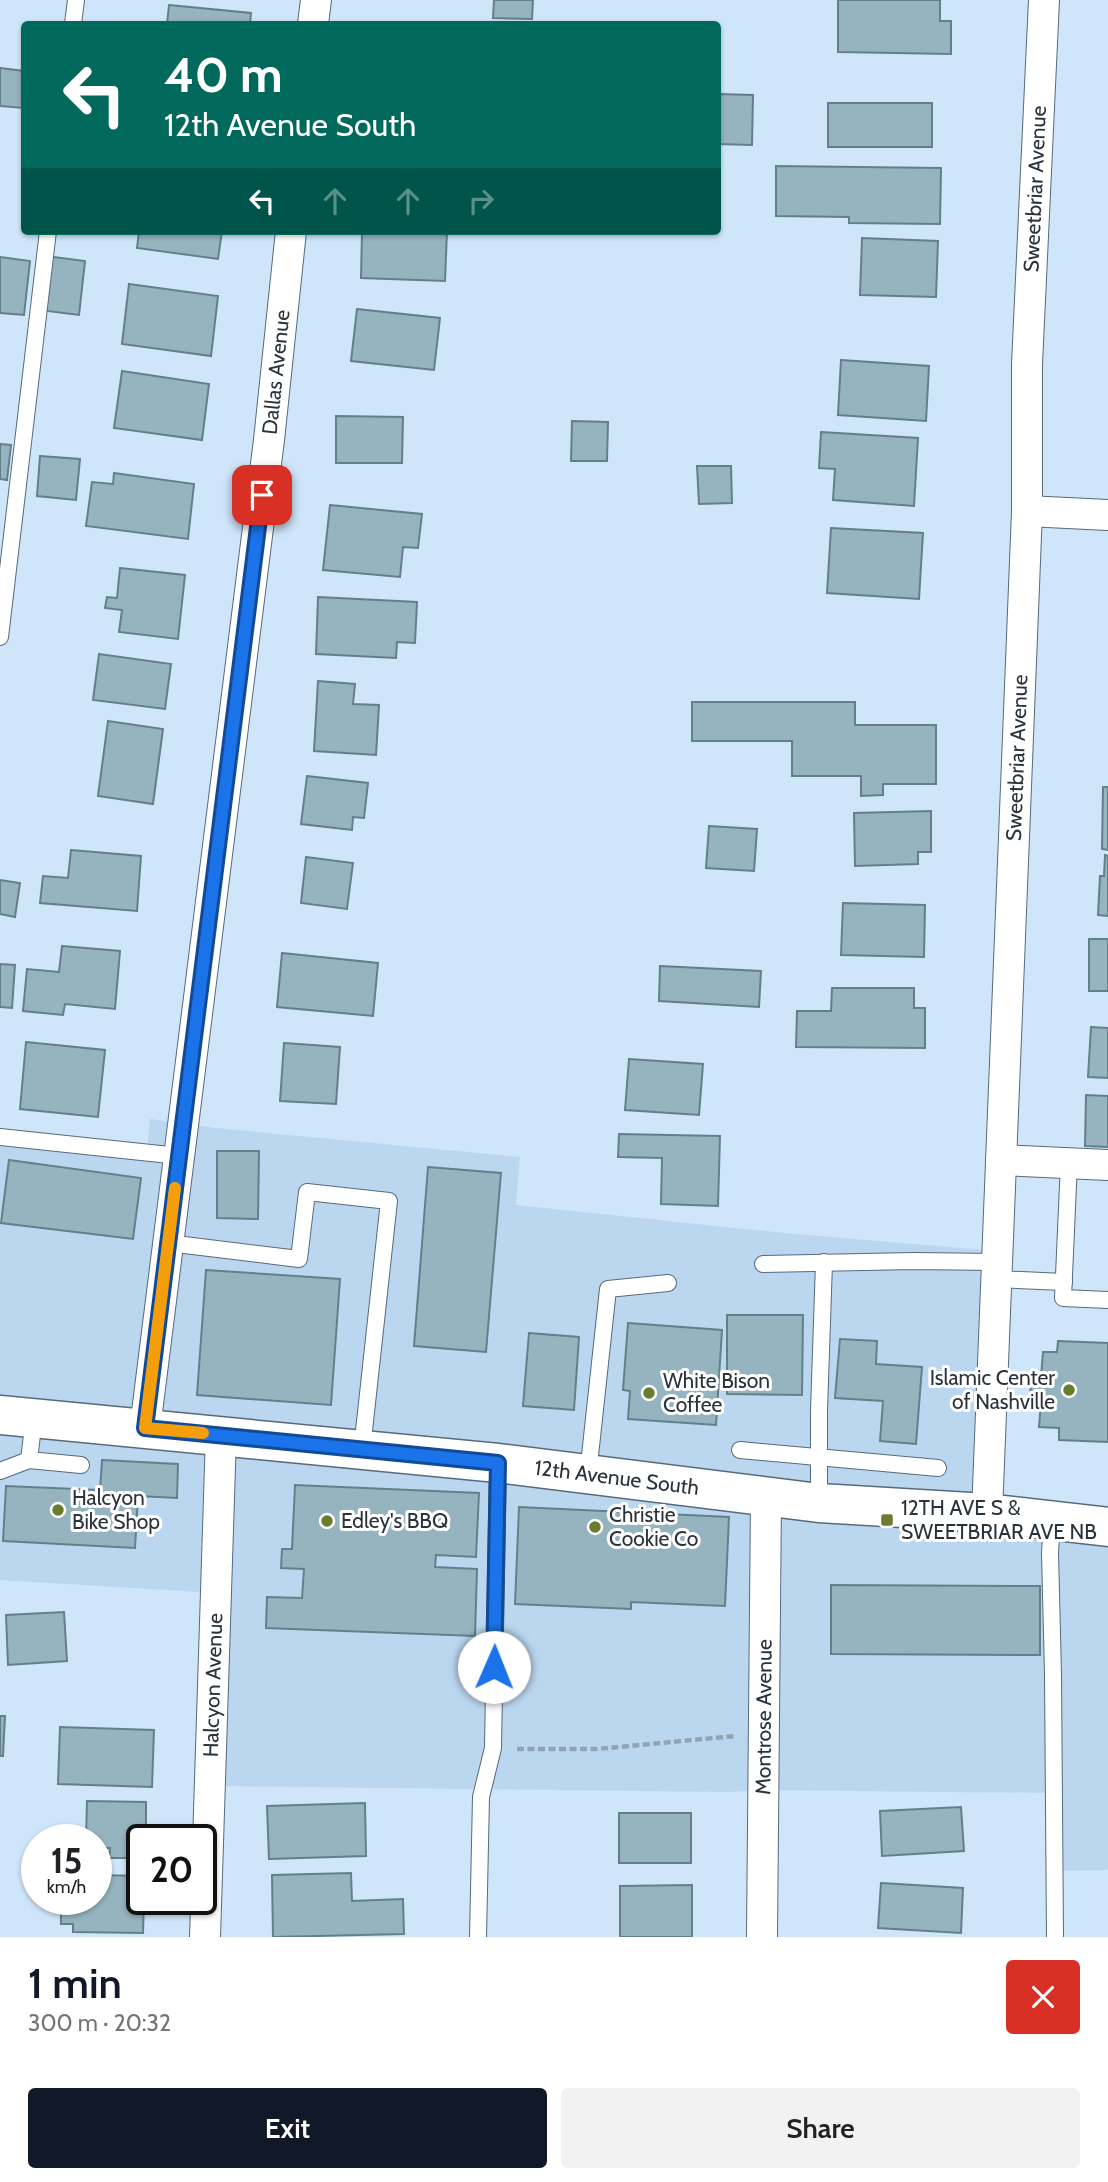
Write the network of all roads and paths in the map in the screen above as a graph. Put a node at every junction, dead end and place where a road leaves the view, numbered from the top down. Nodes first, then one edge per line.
1 (76, 0) edge
2 (316, 0) edge
3 (1044, 0) edge
4 (73, 21) edge
5 (313, 21) edge
6 (48, 235) edge
7 (291, 235) edge
8 (1027, 511) junction
9 (1108, 515) edge
10 (0, 637) edge
11 (0, 1137) edge
12 (178, 1156) junction
13 (1001, 1160) junction
14 (1069, 1163) junction
15 (1108, 1166) edge
16 (168, 1243) junction
17 (824, 1262) junction
18 (763, 1264) dead end
19 (997, 1270) junction
20 (1064, 1282) junction
21 (668, 1283) dead end
22 (1108, 1300) edge
23 (17, 1416) edge
24 (145, 1428) junction
25 (221, 1435) junction
26 (362, 1449) junction
27 (740, 1450) dead end
28 (820, 1456) junction
29 (29, 1460) junction
30 (498, 1463) junction
31 (80, 1465) dead end
32 (938, 1468) dead end
33 (0, 1471) edge
34 (588, 1474) junction
35 (766, 1496) junction
36 (819, 1503) junction
37 (987, 1513) junction
38 (1052, 1520) junction
39 (1108, 1527) edge
40 (764, 1734) junction
41 (493, 1748) junction
42 (205, 1937) edge
43 (478, 1937) edge
44 (762, 1937) edge
45 (1055, 1937) edge

1 - 4 lane
2 - 5 street
3 - 8 street, Sweetbriar Avenue
6 - 10 lane
7 - 12 street, Dallas Avenue
8 - 9 street
8 - 13 street, Sweetbriar Avenue
11 - 12 lane
12 - 16 street, Dallas Avenue
13 - 14 street
13 - 19 street, Sweetbriar Avenue
14 - 15 street
14 - 20 lane
16 - 24 street, Dallas Avenue
16 - 26 lane
17 - 18 lane
17 - 19 lane
17 - 28 lane
19 - 20 lane
19 - 37 street, Sweetbriar Avenue
20 - 22 lane
21 - 34 lane
23 - 24 main road, 12th Avenue South
23 - 29 lane
24 - 25 main road, 12th Avenue South
25 - 26 main road, 12th Avenue South
25 - 42 street, Halcyon Avenue
26 - 30 main road, 12th Avenue South
27 - 28 lane
28 - 32 lane
28 - 36 lane
29 - 31 lane
29 - 33 lane
30 - 34 main road, 12th Avenue South
30 - 41 lane
34 - 35 main road, 12th Avenue South
35 - 36 main road, 12th Avenue South
35 - 40 street, Montrose Avenue
36 - 37 main road, 12th Avenue South
37 - 38 main road, 12th Avenue South
38 - 39 main road, 12th Avenue South
38 - 45 lane
40 - 41 path
40 - 44 street, Montrose Avenue
41 - 43 lane

